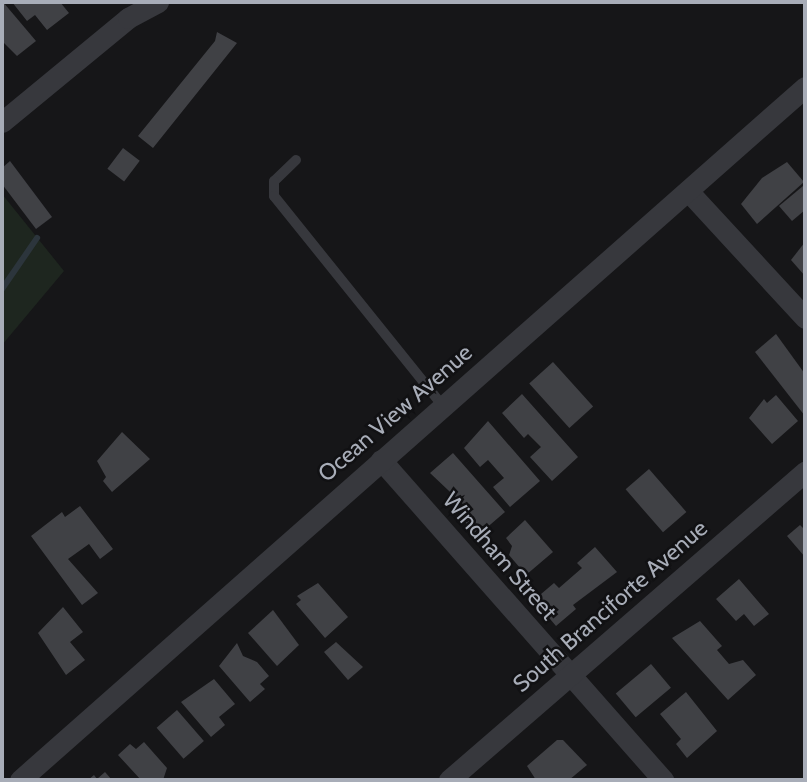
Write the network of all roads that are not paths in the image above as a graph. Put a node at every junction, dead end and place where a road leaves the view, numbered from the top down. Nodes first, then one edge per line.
1 (158, 2) edge
2 (805, 87) edge
3 (2, 122) edge
4 (296, 160) dead end
5 (688, 191) junction
6 (805, 318) edge
7 (443, 405) junction
8 (381, 460) junction
9 (805, 472) edge
10 (570, 675) junction
11 (20, 780) edge
12 (449, 780) edge
13 (663, 780) edge

1 - 3 street
2 - 5 street, Ocean View Avenue
4 - 7 lane
5 - 6 street
5 - 7 street, Ocean View Avenue
7 - 8 street, Ocean View Avenue
8 - 10 street, Windham Street
8 - 11 street, Ocean View Avenue
9 - 10 street, South Branciforte Avenue
10 - 12 street, South Branciforte Avenue
10 - 13 street, Windham Street

